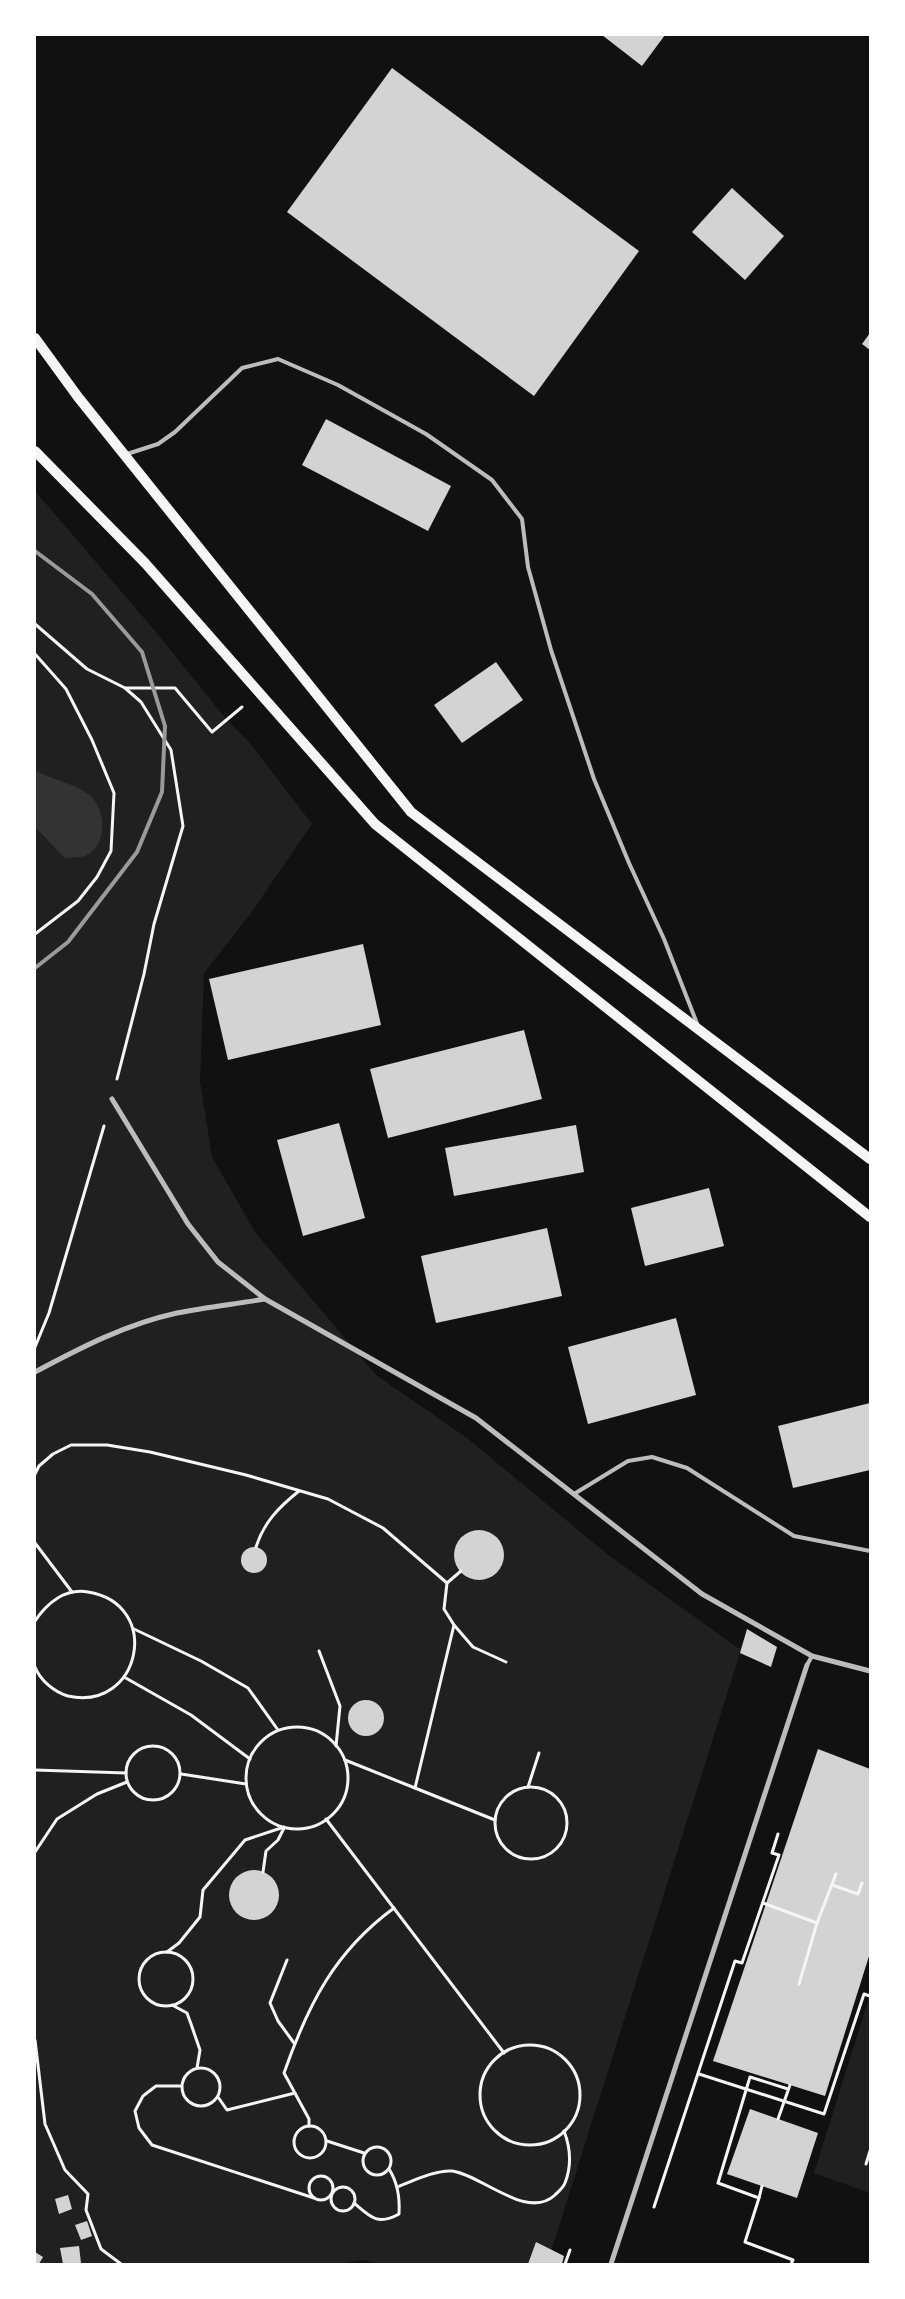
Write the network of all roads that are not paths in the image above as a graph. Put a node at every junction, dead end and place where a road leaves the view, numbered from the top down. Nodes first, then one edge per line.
1 (35, 338) edge
2 (35, 450) edge
3 (124, 455) junction
4 (700, 1030) junction
5 (112, 1099) road end
6 (870, 1159) edge
7 (870, 1217) edge
8 (265, 1299) junction
9 (35, 1372) edge
10 (574, 1494) junction
11 (870, 1551) edge
12 (812, 1656) junction
13 (807, 1665) joint
14 (870, 1671) edge
15 (612, 2264) edge

1 - 3 main road
2 - 7 main road
3 - 4 main road
3 - 4 lane
4 - 6 main road
5 - 8 street
8 - 9 street
8 - 10 street
10 - 11 lane
10 - 12 street
12 - 13 lane
12 - 14 street
13 - 15 street

